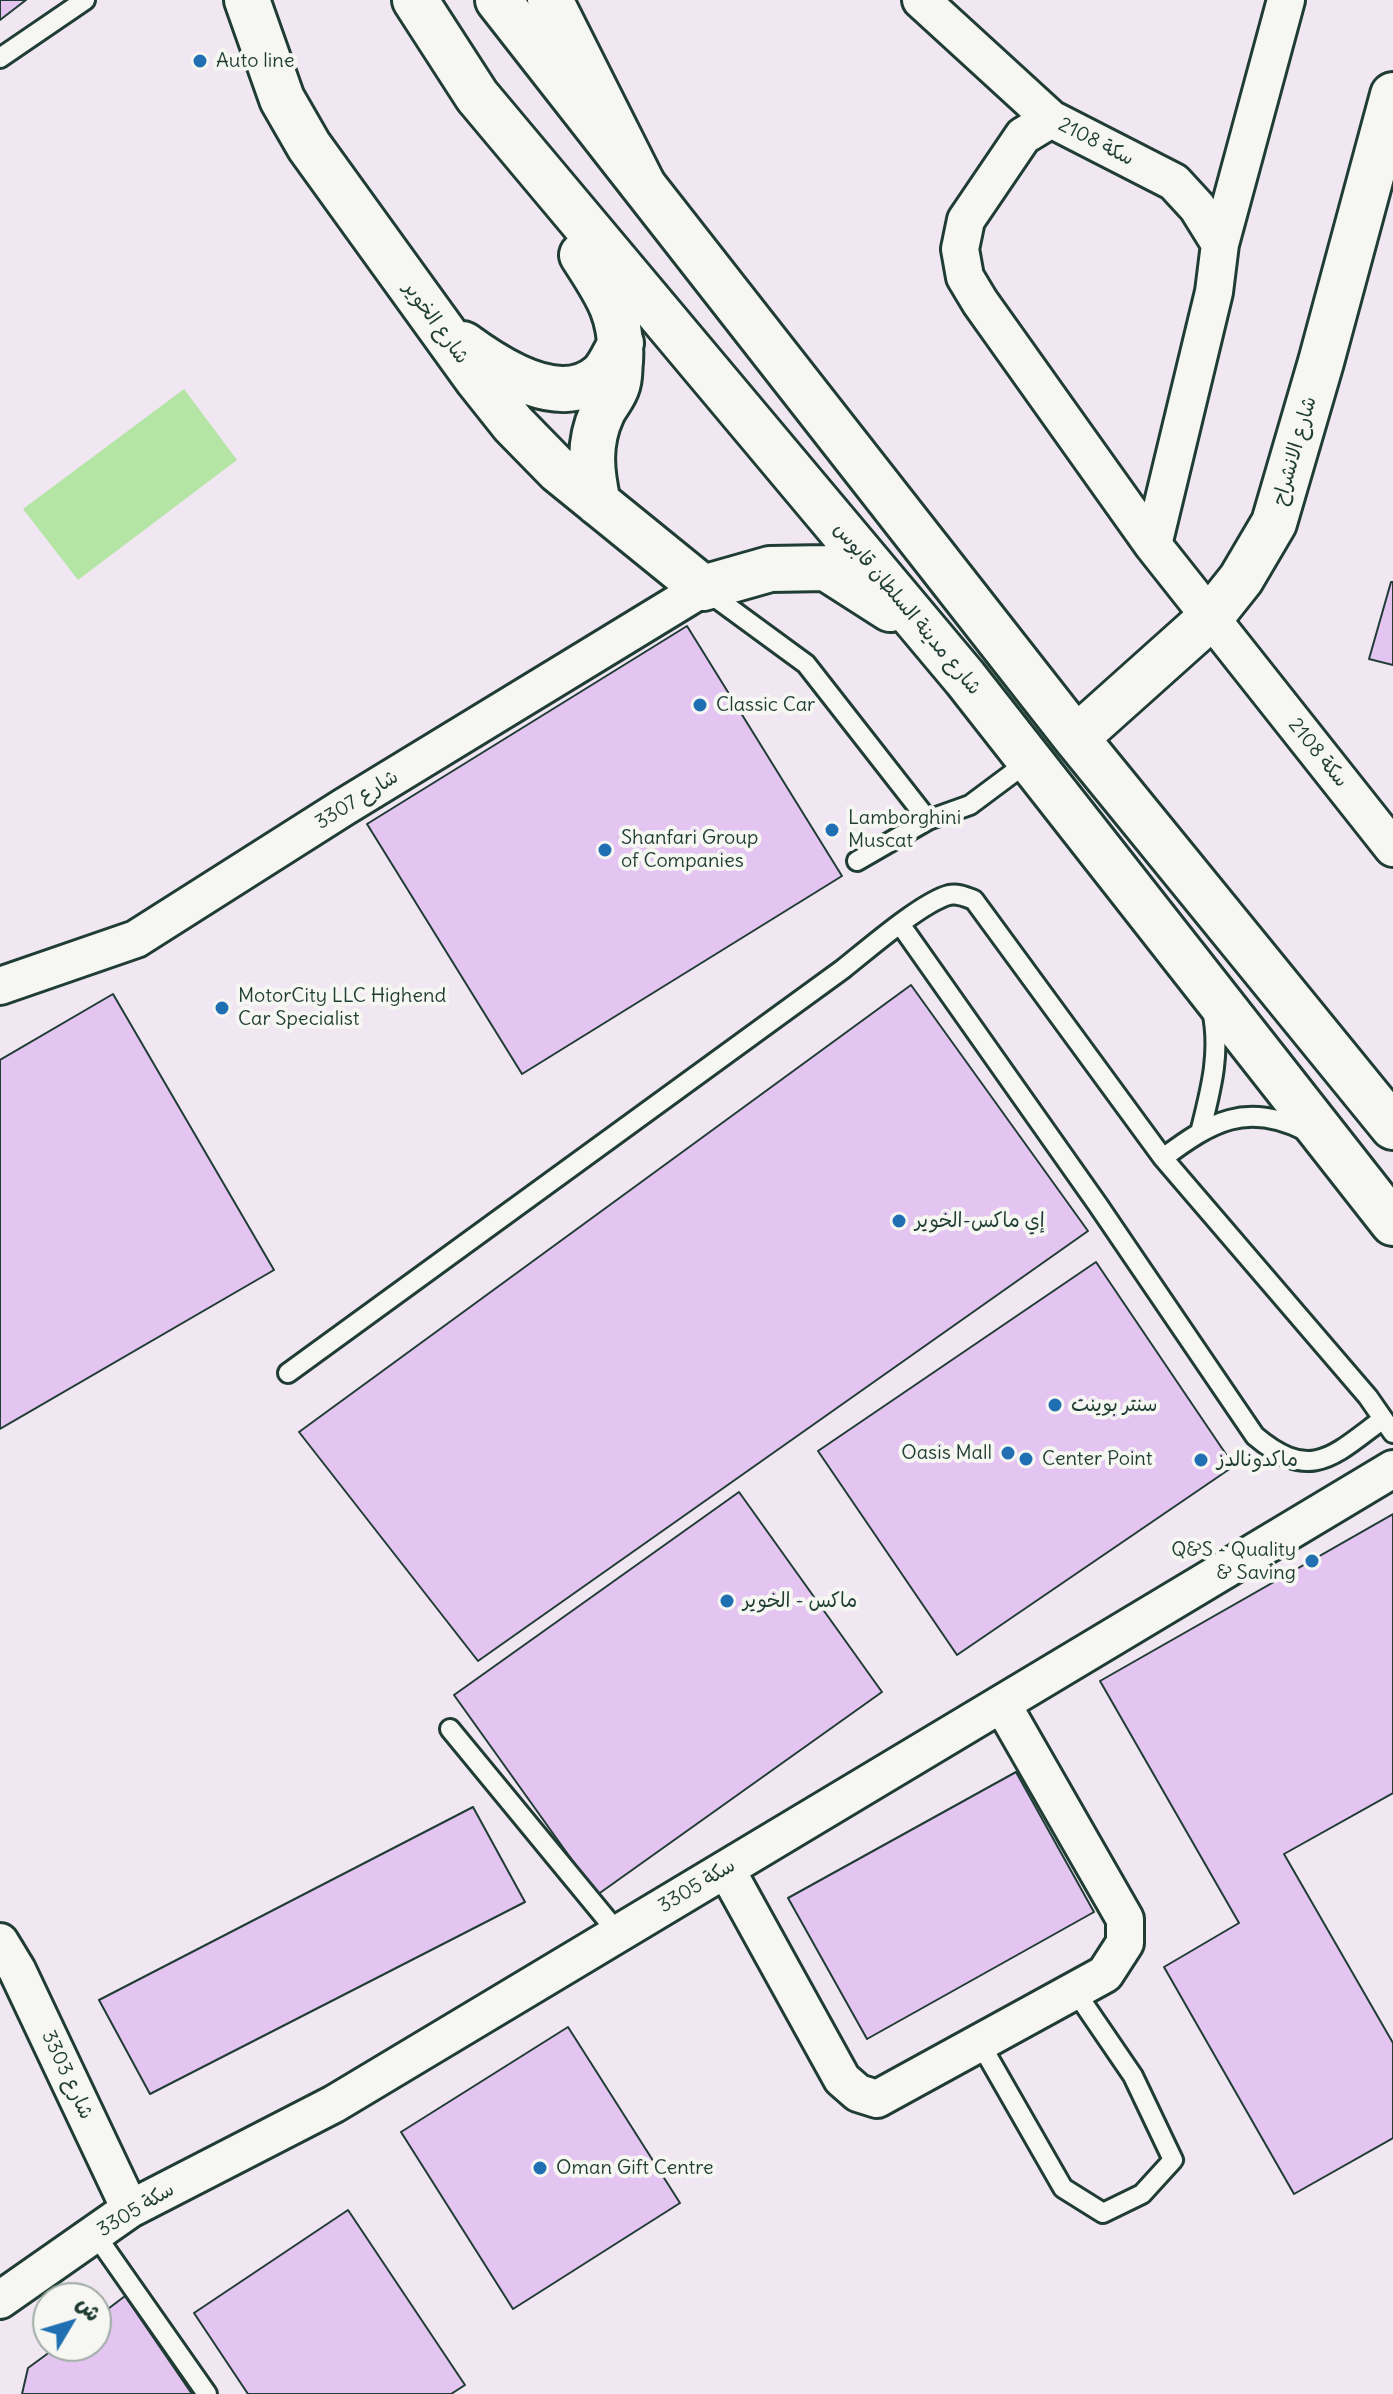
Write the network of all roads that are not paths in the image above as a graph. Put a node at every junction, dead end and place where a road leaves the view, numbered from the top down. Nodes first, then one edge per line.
1 (85, 0) edge
2 (247, 0) edge
3 (415, 0) edge
4 (498, 0) edge
5 (550, 0) edge
6 (921, 0) edge
7 (1286, 0) edge
8 (0, 58) edge
9 (1393, 95) edge
10 (477, 96) junction
11 (1051, 119) junction
12 (642, 183) junction
13 (1220, 244) junction
14 (436, 324) junction
15 (621, 343) junction
16 (598, 503) junction
17 (1153, 545) junction
18 (703, 588) junction
19 (1210, 618) junction
20 (965, 678) junction
21 (1076, 738) junction
22 (1029, 761) junction
23 (928, 820) junction
24 (1393, 848) edge
25 (857, 861) dead end
26 (900, 924) junction
27 (0, 986) edge
28 (1207, 986) junction
29 (1393, 1127) edge
30 (1201, 1129) junction
31 (1330, 1143) junction
32 (1163, 1158) junction
33 (1393, 1223) edge
34 (288, 1373) dead end
35 (1388, 1426) edge
36 (1393, 1469) edge
37 (1002, 1704) junction
38 (450, 1729) dead end
39 (726, 1869) junction
40 (618, 1933) junction
41 (0, 1942) edge
42 (1075, 1991) junction
43 (980, 2043) junction
44 (130, 2209) junction
45 (95, 2234) junction
46 (0, 2300) edge
47 (207, 2394) edge

1 - 8 lane
2 - 14 main road, شارع الخوير
3 - 10 main road, شارع مدينة السلطان قابوس
4 - 12 main road
5 - 12 main road
6 - 11 street
7 - 13 street
9 - 19 main road, شارع الانشراح
10 - 15 main road
10 - 20 main road, شارع مدينة السلطان قابوس
11 - 13 street, سكة 2108
11 - 17 street, سكة 2108
12 - 21 main road
13 - 17 street
14 - 15 main road
14 - 16 main road, شارع الخوير
15 - 16 main road
16 - 18 main road, شارع الخوير
17 - 19 street, سكة 2108
18 - 20 main road
18 - 23 lane
18 - 27 street, 3307 شارع
19 - 21 main road, شارع الانشراح
19 - 24 street, سكة 2108
20 - 22 main road, شارع مدينة السلطان قابوس
21 - 29 main road
22 - 23 lane
22 - 28 main road, شارع مدينة السلطان قابوس
23 - 25 lane
26 - 32 lane
26 - 34 lane
26 - 35 lane
28 - 30 lane
28 - 31 main road, شارع مدينة السلطان قابوس
30 - 31 lane
30 - 32 lane
31 - 33 main road, شارع مدينة السلطان قابوس
32 - 35 lane
36 - 37 street, 3305 سكة
37 - 39 street, 3305 سكة
37 - 42 street
38 - 40 lane
39 - 40 street, 3305 سكة
39 - 43 street
40 - 44 street, 3305 سكة
41 - 44 street, 3303 شارع
42 - 43 street
42 - 43 lane
44 - 45 street, 3305 سكة
45 - 46 street, 3305 سكة
45 - 47 lane

